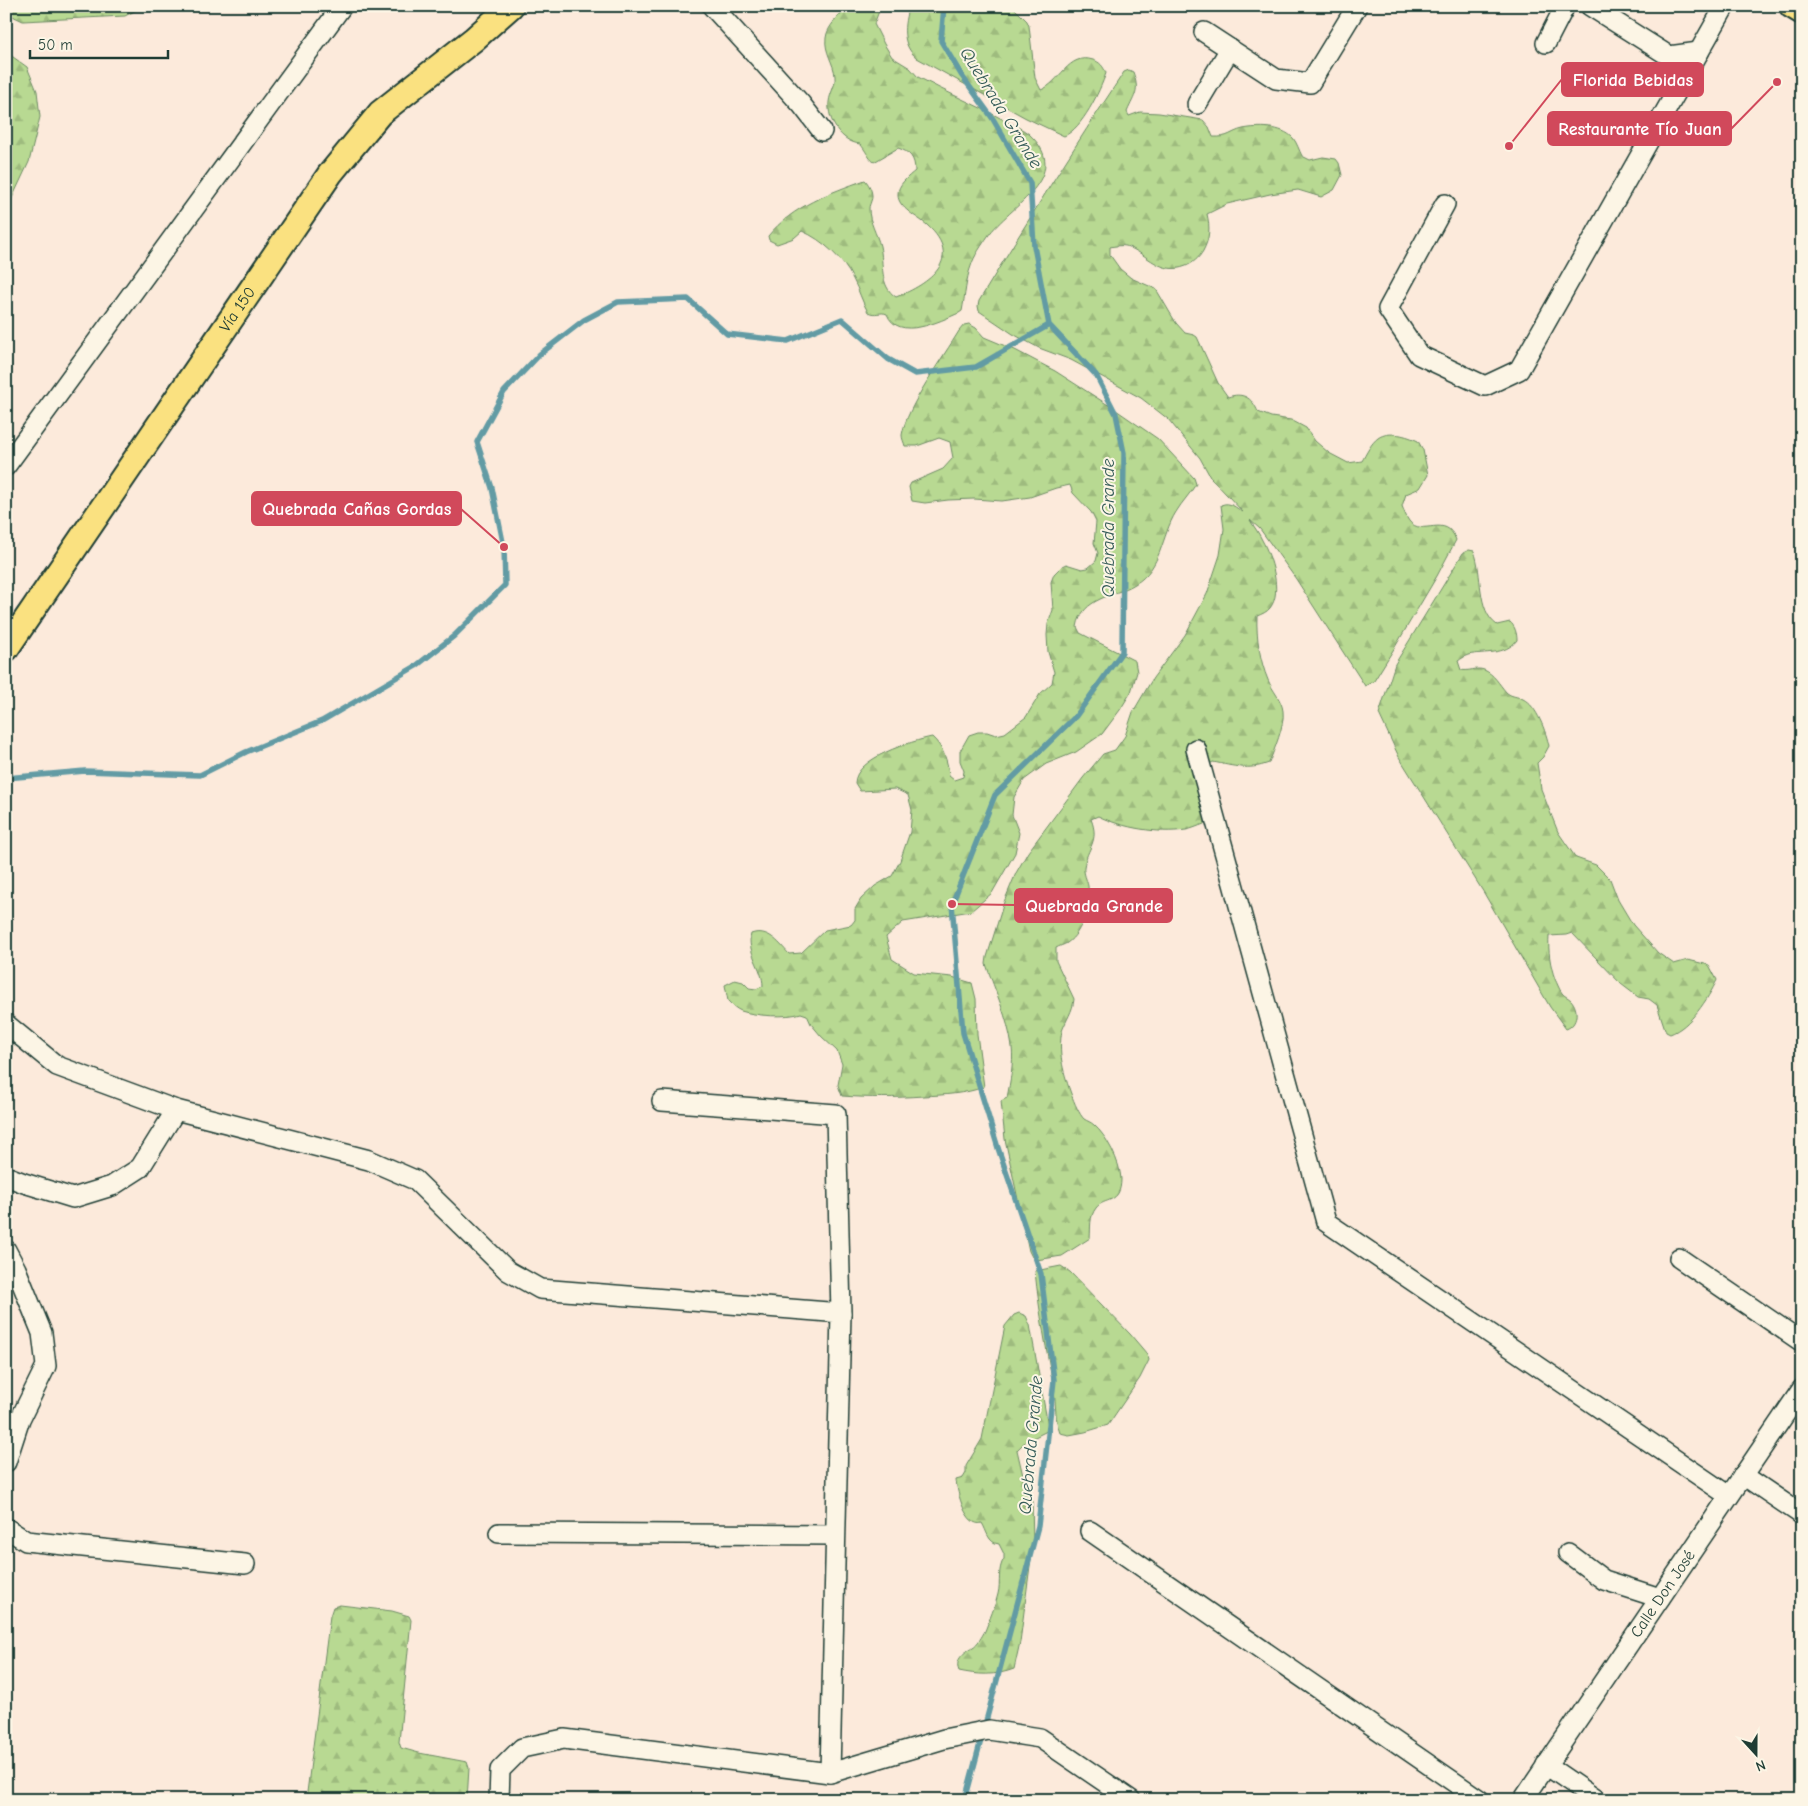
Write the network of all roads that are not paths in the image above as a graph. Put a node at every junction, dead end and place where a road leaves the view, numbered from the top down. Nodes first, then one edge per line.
1 (342, 6) edge
2 (512, 6) edge
3 (712, 6) edge
4 (1357, 6) edge
5 (1565, 6) edge
6 (1590, 6) edge
7 (1725, 6) edge
8 (1792, 6) edge
9 (1802, 12) edge
10 (1204, 32) dead end
11 (1546, 43) dead end
12 (1230, 49) junction
13 (1698, 52) junction
14 (1197, 104) dead end
15 (822, 131) dead end
16 (1445, 204) dead end
17 (6, 466) edge
18 (6, 649) edge
19 (1196, 749) dead end
20 (6, 1024) edge
21 (662, 1101) dead end
22 (176, 1110) junction
23 (6, 1176) edge
24 (6, 1250) edge
25 (1679, 1258) dead end
26 (841, 1313) junction
27 (1802, 1342) edge
28 (1802, 1389) edge
29 (6, 1462) edge
30 (1743, 1475) junction
31 (1729, 1496) junction
32 (1802, 1515) edge
33 (6, 1528) edge
34 (1090, 1531) dead end
35 (499, 1533) dead end
36 (836, 1536) junction
37 (1568, 1553) dead end
38 (245, 1564) dead end
39 (1660, 1598) junction
40 (1546, 1766) junction
41 (830, 1773) junction
42 (499, 1800) edge
43 (1130, 1800) edge
44 (1480, 1800) edge
45 (1523, 1800) edge
46 (1597, 1800) edge

1 - 17 street
2 - 18 main road, Vía 150
3 - 15 street
4 - 12 street
5 - 11 street
6 - 13 street
7 - 13 street
8 - 9 main road
10 - 12 street
12 - 14 street
13 - 16 street
19 - 31 street
20 - 22 street
21 - 26 street
22 - 23 street
22 - 26 street
24 - 29 street
25 - 27 street
26 - 36 street
28 - 30 street, Calle Don José
30 - 31 street, Calle Don José
30 - 32 street
31 - 39 street, Calle Don José
33 - 38 street
34 - 44 street
35 - 36 street
36 - 41 street
37 - 39 street
39 - 40 street, Calle Don José
40 - 45 street, Calle Don José
40 - 46 street
41 - 42 street
41 - 43 street

